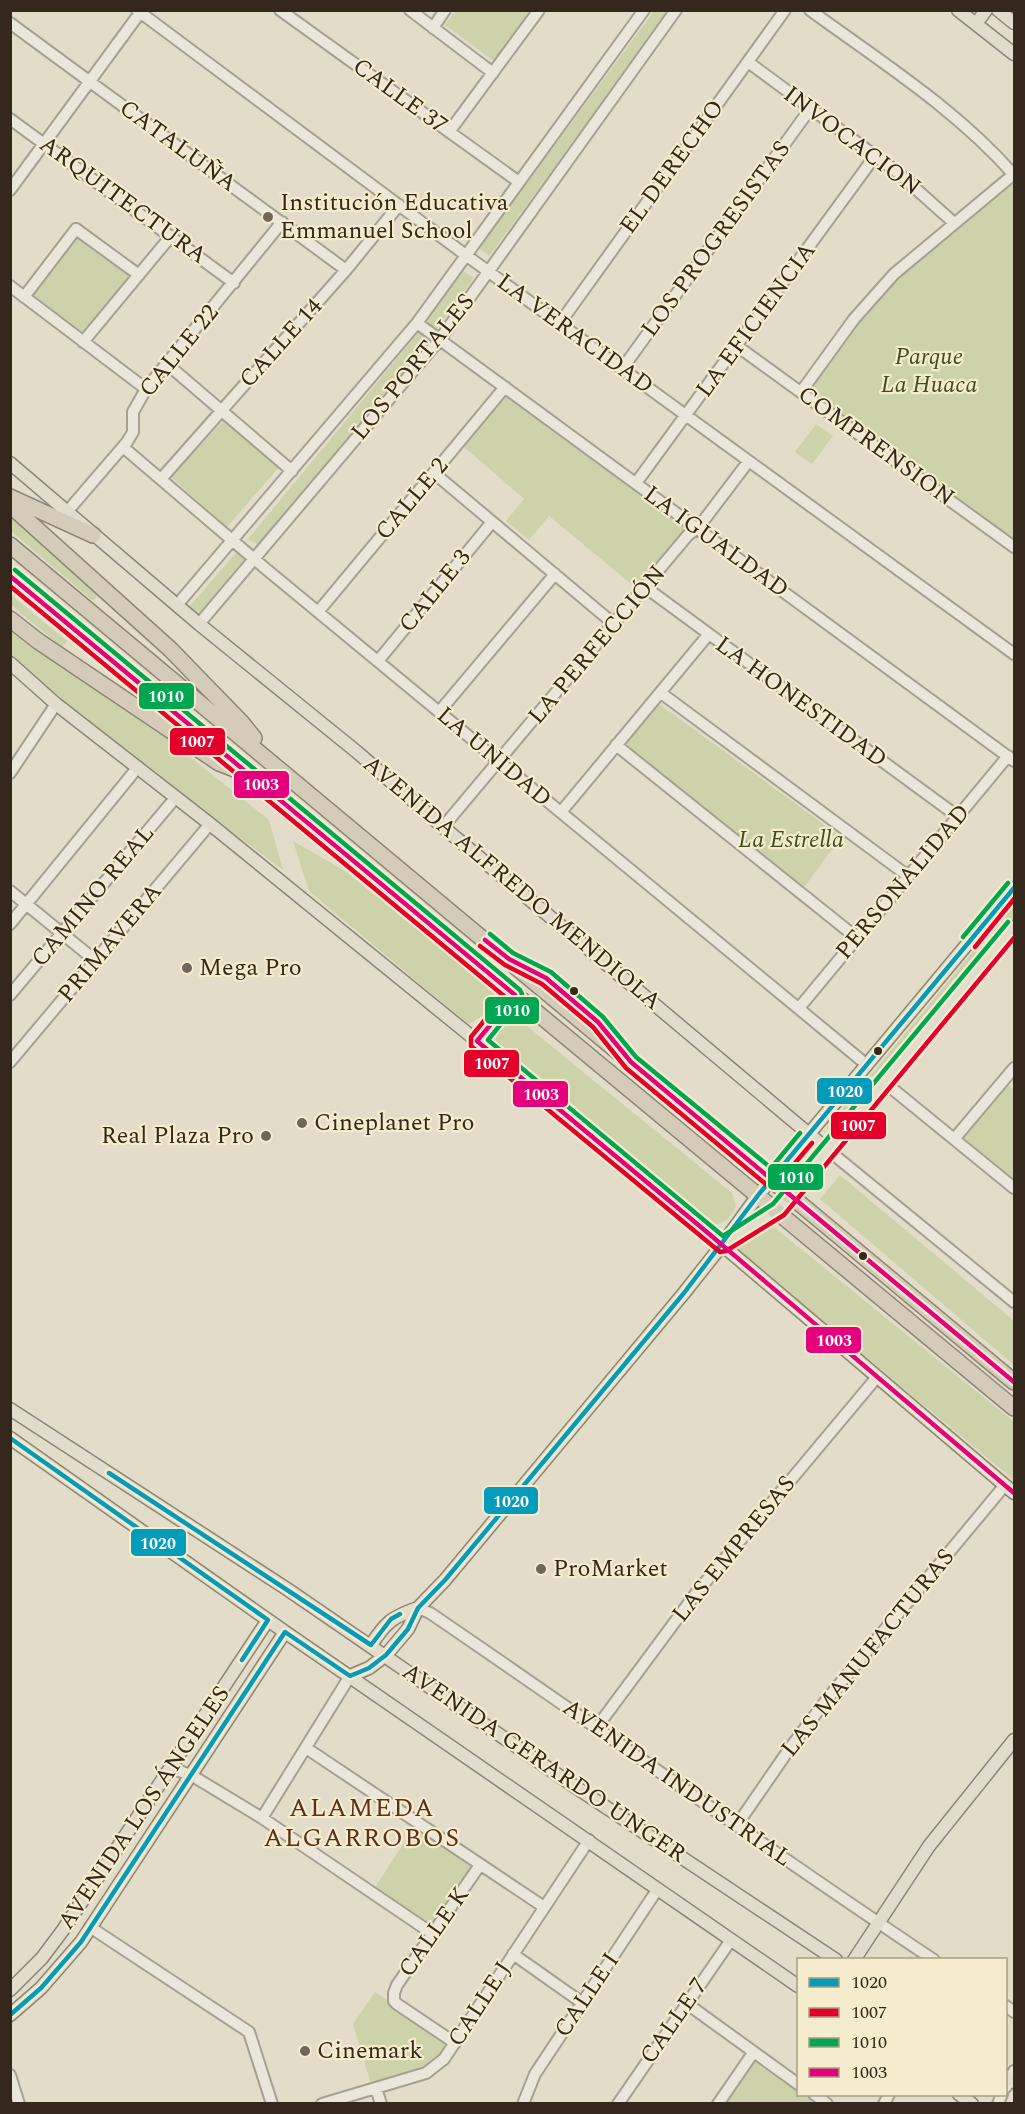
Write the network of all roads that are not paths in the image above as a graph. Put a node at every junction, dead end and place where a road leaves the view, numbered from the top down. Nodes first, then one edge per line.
1 (280, 10) edge
2 (410, 10) edge
3 (445, 10) edge
4 (539, 10) edge
5 (644, 10) edge
6 (676, 10) edge
7 (784, 10) edge
8 (810, 10) edge
9 (958, 10) edge
10 (986, 10) edge
11 (998, 10) edge
12 (140, 11) edge
13 (10, 23) edge
14 (1014, 23) edge
15 (976, 24) junction
16 (433, 28) junction
17 (1014, 54) edge
18 (748, 62) junction
19 (493, 73) junction
20 (90, 82) junction
21 (810, 109) junction
22 (10, 118) edge
23 (449, 132) junction
24 (45, 143) junction
25 (875, 156) junction
26 (1014, 174) edge
27 (519, 182) junction
28 (10, 190) edge
29 (399, 205) junction
30 (282, 222) junction
31 (954, 223) junction
32 (171, 236) junction
33 (467, 256) junction
34 (346, 270) junction
35 (489, 271) junction
36 (139, 275) junction
37 (234, 283) junction
38 (10, 286) edge
39 (24, 297) junction
40 (417, 323) junction
41 (560, 323) junction
42 (440, 339) junction
43 (83, 342) junction
44 (737, 346) junction
45 (167, 364) junction
46 (622, 369) junction
47 (505, 387) junction
48 (146, 389) junction
49 (801, 392) junction
50 (221, 410) junction
51 (686, 416) junction
52 (123, 447) junction
53 (748, 462) junction
54 (10, 463) edge
55 (292, 471) junction
56 (434, 473) junction
57 (161, 479) junction
58 (636, 483) junction
59 (10, 497) edge
60 (10, 505) edge
61 (66, 513) junction
62 (492, 522) junction
63 (698, 528) junction
64 (93, 535) junction
65 (233, 540) junction
66 (10, 545) edge
67 (1014, 547) edge
68 (254, 558) junction
69 (555, 574) junction
70 (10, 576) edge
71 (645, 587) junction
72 (177, 605) junction
73 (318, 612) junction
74 (10, 619) edge
75 (199, 624) junction
76 (614, 624) junction
77 (708, 635) junction
78 (1014, 654) edge
79 (378, 661) junction
80 (10, 663) edge
81 (661, 693) junction
82 (56, 704) junction
83 (440, 712) junction
84 (616, 745) junction
85 (1011, 758) edge
86 (500, 762) junction
87 (275, 764) junction
88 (138, 767) junction
89 (10, 773) edge
90 (251, 775) junction
91 (176, 797) junction
92 (561, 812) junction
93 (957, 816) junction
94 (210, 824) junction
95 (443, 827) junction
96 (908, 876) junction
97 (1014, 888) edge
98 (10, 891) edge
99 (27, 904) junction
100 (10, 924) edge
101 (1014, 927) edge
102 (62, 933) junction
103 (857, 938) junction
104 (96, 961) junction
105 (10, 995) edge
106 (515, 995) junction
107 (799, 1008) junction
108 (477, 1041) junction
109 (10, 1062) edge
110 (867, 1065) junction
111 (1014, 1068) edge
112 (1005, 1079) junction
113 (884, 1082) junction
114 (1014, 1086) edge
115 (809, 1134) junction
116 (955, 1138) junction
117 (828, 1150) junction
118 (772, 1179) junction
119 (1014, 1188) edge
120 (759, 1194) junction
121 (791, 1194) junction
122 (778, 1210) junction
123 (722, 1245) junction
124 (1014, 1302) edge
125 (877, 1377) junction
126 (1014, 1382) edge
127 (1014, 1408) edge
128 (10, 1409) edge
129 (10, 1438) edge
130 (1010, 1489) edge
131 (418, 1608) junction
132 (268, 1620) junction
133 (285, 1632) junction
134 (371, 1645) junction
135 (388, 1653) junction
136 (350, 1676) junction
137 (228, 1681) junction
138 (245, 1692) junction
139 (597, 1727) junction
140 (1014, 1740) edge
141 (306, 1748) junction
142 (170, 1768) junction
143 (191, 1775) junction
144 (262, 1818) junction
145 (737, 1825) junction
146 (589, 1840) junction
147 (480, 1865) junction
148 (657, 1890) junction
149 (544, 1907) junction
150 (877, 1922) junction
151 (90, 1927) junction
152 (63, 1930) junction
153 (434, 1934) junction
154 (731, 1940) junction
155 (81, 1942) junction
156 (513, 1954) junction
157 (834, 1958) edge
158 (855, 1958) edge
159 (932, 1958) edge
160 (797, 1985) edge
161 (10, 1990) edge
162 (581, 2002) junction
163 (686, 2003) junction
164 (10, 2015) edge
165 (454, 2043) junction
166 (753, 2053) junction
167 (535, 2074) junction
168 (10, 2075) edge
169 (797, 2083) edge
170 (376, 2088) junction
171 (17, 2101) edge
172 (272, 2103) edge
173 (322, 2103) edge
174 (381, 2103) edge
175 (515, 2103) edge
176 (523, 2103) edge
177 (618, 2103) edge
178 (718, 2103) edge

1 - 23 street, CALLE 37
2 - 16 street
3 - 16 street
4 - 19 street
5 - 27 street, LOS PORTALES
6 - 35 street, LOS PORTALES
7 - 18 street, EL DERECHO
8 - 26 street
9 - 15 main road
10 - 15 main road
11 - 14 main road
12 - 20 street
12 - 29 street, LA VERACIDAD
13 - 20 street, CATALUÑA
15 - 17 main road
16 - 19 street
18 - 21 street, INVOCACION
18 - 41 street, EL DERECHO
19 - 23 street
20 - 24 street
20 - 30 street, CATALUÑA
21 - 25 street, INVOCACION
21 - 46 street, LOS PROGRESISTAS
22 - 24 street, ARQUITECTURA
23 - 27 street, CALLE 37
24 - 28 street
24 - 32 street, ARQUITECTURA
25 - 31 street, INVOCACION
25 - 44 street, LA EFICIENCIA
26 - 31 street
27 - 33 street, LOS PORTALES
29 - 33 street, LA VERACIDAD
29 - 34 street, CALLE 14
30 - 34 street, CATALUÑA
30 - 37 street, CALLE 22
31 - 49 street
32 - 36 street
32 - 37 street, ARQUITECTURA
33 - 35 street, LA VERACIDAD
33 - 40 street, LOS PORTALES
34 - 50 street, CALLE 14
35 - 41 street, LA VERACIDAD
35 - 42 street, LOS PORTALES
36 - 39 street
36 - 43 street
37 - 45 street, CALLE 22
38 - 39 street
39 - 43 street
40 - 42 street, LA IGUALDAD
40 - 55 street, LOS PORTALES
41 - 46 street, LA VERACIDAD
42 - 47 street, LA IGUALDAD
42 - 68 street, LOS PORTALES
43 - 48 street
44 - 49 street, COMPRENSION
44 - 51 street, LA EFICIENCIA
45 - 48 street, CALLE 22
45 - 50 street
46 - 51 street, LA VERACIDAD
47 - 56 street, CALLE 2
47 - 58 street, LA IGUALDAD
48 - 52 street, CALLE 22
49 - 67 street, COMPRENSION
50 - 55 street
50 - 57 street, CALLE 14
51 - 53 street, LA VERACIDAD
51 - 58 street, LA EFICIENCIA
52 - 57 street, LA UNIDAD
52 - 61 street, CALLE 22
53 - 63 street, LA PERFECCIÓN
53 - 78 street, LA VERACIDAD
54 - 61 main road, AVENIDA ALFREDO MENDIOLA
55 - 65 street, LOS PORTALES
56 - 62 street
56 - 73 street, CALLE 2
57 - 65 street, LA UNIDAD
58 - 63 street, LA IGUALDAD
59 - 64 highway
60 - 87 highway
61 - 64 main road, AVENIDA ALFREDO MENDIOLA
62 - 69 street
62 - 79 street, CALLE 3
63 - 71 street, LA PERFECCIÓN
63 - 85 street, LA IGUALDAD
64 - 72 main road, AVENIDA ALFREDO MENDIOLA
65 - 68 street, LA UNIDAD
65 - 72 street, LOS PORTALES
66 - 87 highway
68 - 73 street, LA UNIDAD
68 - 75 street, LOS PORTALES
69 - 76 street
69 - 83 street
70 - 90 highway
71 - 76 street, LA PERFECCIÓN
71 - 77 street, LA HONESTIDAD
72 - 75 main road, AVENIDA ALFREDO MENDIOLA
73 - 79 street, LA UNIDAD
74 - 90 highway
75 - 95 main road, AVENIDA ALFREDO MENDIOLA
76 - 86 street, LA PERFECCIÓN
77 - 81 street
77 - 93 street, LA HONESTIDAD
79 - 83 street, LA UNIDAD
80 - 82 main road
81 - 84 street
81 - 96 street
82 - 88 main road
82 - 89 street
83 - 86 street, LA UNIDAD
84 - 92 street
84 - 103 street
85 - 93 street, PERSONALIDAD
86 - 92 street, LA UNIDAD
86 - 95 street, LA PERFECCIÓN
87 - 118 highway
88 - 91 main road
88 - 99 street
90 - 106 highway
91 - 94 main road
91 - 102 street, CAMINO REAL
92 - 107 street, LA UNIDAD
93 - 96 street, PERSONALIDAD
94 - 104 street, PRIMAVERA
94 - 108 main road
95 - 115 main road, AVENIDA ALFREDO MENDIOLA
96 - 103 street, PERSONALIDAD
97 - 110 main road
98 - 99 street
99 - 100 street
99 - 102 street
101 - 113 main road
102 - 104 street
102 - 105 street, CAMINO REAL
103 - 107 street, PERSONALIDAD
104 - 109 street, PRIMAVERA
106 - 108 highway
106 - 120 highway
107 - 110 street, LA UNIDAD
108 - 123 main road
110 - 115 main road
111 - 112 street
112 - 114 street
112 - 116 street
113 - 116 street
113 - 117 main road
115 - 117 main road, AVENIDA ALFREDO MENDIOLA
115 - 118 main road
116 - 119 street
117 - 121 main road
117 - 124 street, AVENIDA ALFREDO MENDIOLA
118 - 120 main road
118 - 121 highway
120 - 122 highway
120 - 123 main road
121 - 122 main road
121 - 126 highway
122 - 123 main road
122 - 127 highway
123 - 125 main road
123 - 131 main road
125 - 130 main road
125 - 139 street, LAS EMPRESAS
128 - 134 main road, AVENIDA GERARDO UNGER
129 - 132 main road, AVENIDA GERARDO UNGER
130 - 145 street, LAS MANUFACTURAS
131 - 134 main road
131 - 135 main road
131 - 139 street, AVENIDA INDUSTRIAL
132 - 133 main road, AVENIDA GERARDO UNGER
132 - 137 main road, AVENIDA LOS ÁNGELES
133 - 136 main road, AVENIDA GERARDO UNGER
133 - 138 main road, AVENIDA LOS ÁNGELES
134 - 135 main road, AVENIDA GERARDO UNGER
135 - 136 main road
135 - 157 main road, AVENIDA GERARDO UNGER
136 - 141 street
136 - 146 main road, AVENIDA GERARDO UNGER
137 - 138 main road
137 - 142 main road, AVENIDA LOS ÁNGELES
138 - 143 main road, AVENIDA LOS ÁNGELES
139 - 145 street, AVENIDA INDUSTRIAL
140 - 150 main road
141 - 144 street
141 - 147 street
142 - 143 street
142 - 152 main road, AVENIDA LOS ÁNGELES
143 - 144 street
143 - 151 main road, AVENIDA LOS ÁNGELES
144 - 153 street
145 - 150 street, AVENIDA INDUSTRIAL
146 - 148 main road, AVENIDA GERARDO UNGER
146 - 149 street, CALLE J
147 - 149 street
147 - 153 street, CALLE K
148 - 154 main road, AVENIDA GERARDO UNGER
148 - 162 street, CALLE I
149 - 156 street, CALLE J
150 - 158 main road
150 - 159 street, AVENIDA INDUSTRIAL
151 - 155 main road, AVENIDA LOS ÁNGELES
151 - 172 street
152 - 155 main road
152 - 161 main road, AVENIDA LOS ÁNGELES
153 - 165 street, CALLE K
154 - 160 main road, AVENIDA GERARDO UNGER
154 - 163 street, CALLE 7
155 - 164 main road, AVENIDA LOS ÁNGELES
156 - 162 street
156 - 165 street, CALLE J
162 - 167 street, CALLE I
163 - 166 street
163 - 177 street, CALLE 7
165 - 170 street, CALLE J
166 - 169 street
166 - 178 street
167 - 175 street
167 - 176 street, CALLE I
168 - 171 street
170 - 173 street, CALLE J
170 - 174 street

